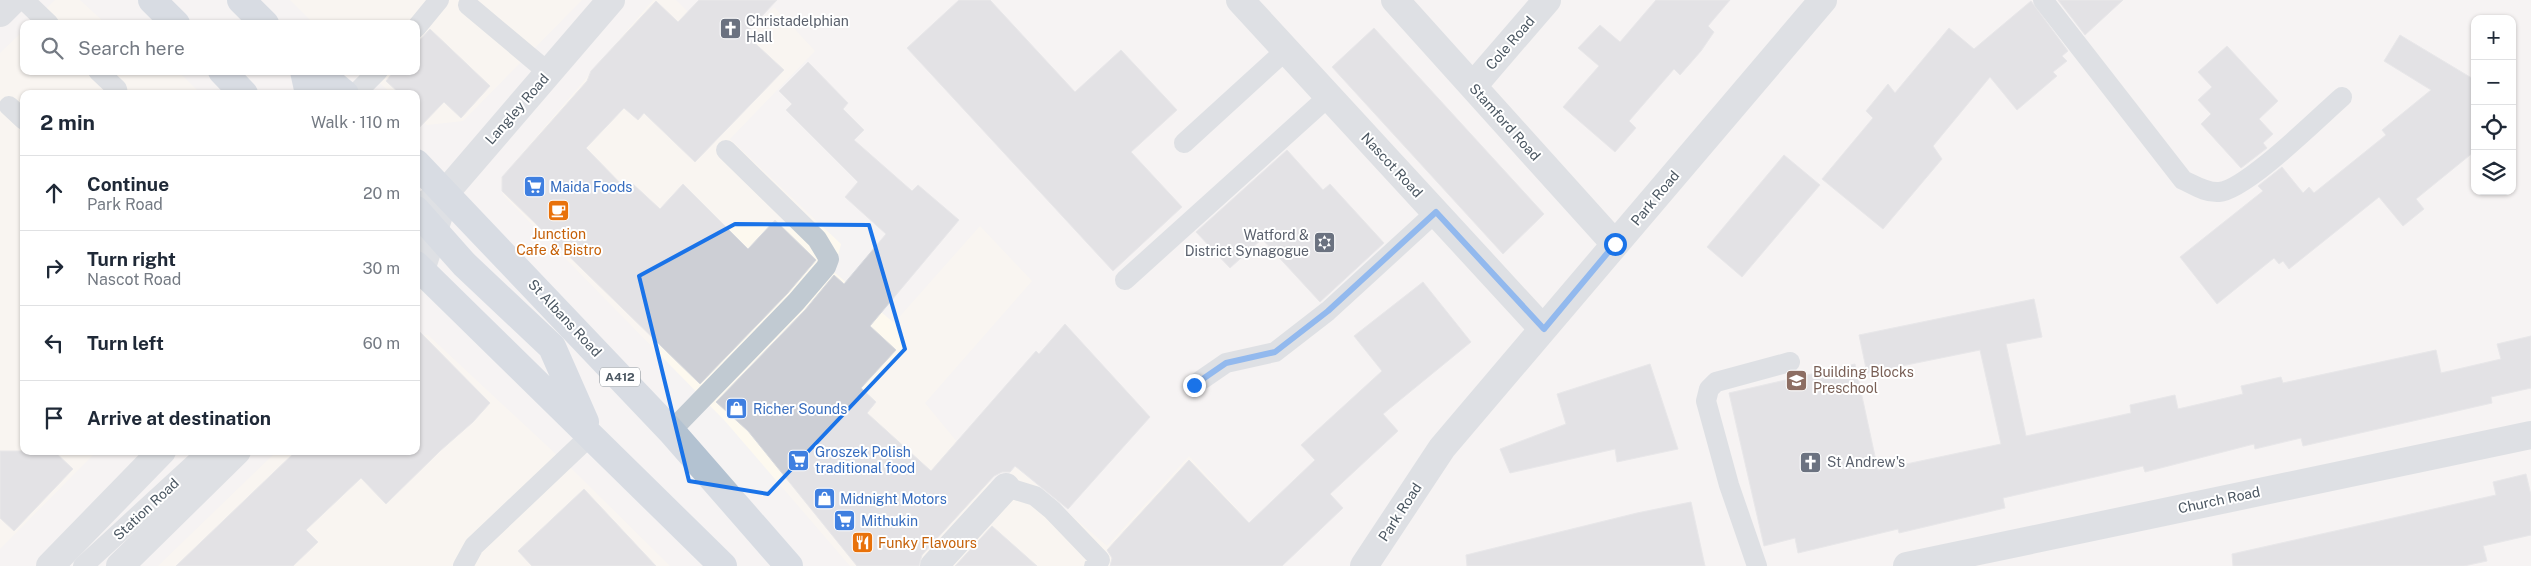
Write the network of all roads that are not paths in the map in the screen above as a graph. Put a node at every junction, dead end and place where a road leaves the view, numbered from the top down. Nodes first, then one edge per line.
1 (13, 0) edge
2 (24, 0) edge
3 (152, 0) edge
4 (241, 0) edge
5 (439, 0) edge
6 (611, 0) edge
7 (1240, 0) edge
8 (1395, 0) edge
9 (1547, 0) edge
10 (1823, 0) edge
11 (2043, 0) edge
12 (468, 6) dead end
13 (0, 13) edge
14 (45, 20) edge
15 (172, 20) edge
16 (261, 20) edge
17 (420, 23) edge
18 (1286, 50) junction
19 (549, 72) junction
20 (102, 75) edge
21 (226, 75) edge
22 (305, 75) edge
23 (322, 75) edge
24 (374, 75) edge
25 (1473, 86) junction
26 (117, 90) edge
27 (240, 90) edge
28 (308, 90) edge
29 (340, 90) edge
30 (359, 90) edge
31 (1329, 96) junction
32 (2342, 97) dead end
33 (9, 106) dead end
34 (20, 116) edge
35 (1184, 143) dead end
36 (726, 150) dead end
37 (420, 167) edge
38 (446, 192) junction
39 (1436, 212) junction
40 (422, 217) edge
41 (420, 244) edge
42 (1615, 244) junction
43 (420, 272) edge
44 (1125, 280) dead end
45 (1544, 329) junction
46 (1790, 362) dead end
47 (1194, 385) dead end
48 (671, 431) junction
49 (591, 435) junction
50 (2531, 435) edge
51 (158, 455) edge
52 (204, 455) edge
53 (233, 455) edge
54 (1006, 487) joint
55 (50, 566) edge
56 (83, 566) edge
57 (120, 566) edge
58 (463, 566) edge
59 (723, 566) edge
60 (789, 566) edge
61 (934, 566) edge
62 (1094, 566) edge
63 (1364, 566) edge
64 (1757, 566) edge
65 (1907, 566) edge

1 - 13 street
2 - 14 lane
3 - 15 main road
4 - 16 main road
5 - 17 lane
6 - 19 street, Langley Road
7 - 18 street, Nascot Road
8 - 25 street, Stamford Road
9 - 25 street, Cole Road
10 - 42 street, Park Road
11 - 32 lane
12 - 19 lane
18 - 31 street, Nascot Road
18 - 35 lane
19 - 38 street, Langley Road
20 - 26 lane
21 - 27 main road
22 - 28 main road
23 - 29 main road
24 - 30 lane
25 - 42 street, Stamford Road
31 - 39 street, Nascot Road
31 - 44 lane
33 - 34 lane
36 - 48 lane
37 - 38 main road, St Albans Road / A412
38 - 40 street
38 - 48 main road, St Albans Road / A412
39 - 45 street, Nascot Road
39 - 47 lane
40 - 41 street
40 - 49 main road
42 - 45 street, Park Road
43 - 49 main road
45 - 63 street, Park Road
46 - 64 lane
48 - 60 main road, St Albans Road / A412
49 - 58 lane
49 - 59 main road
50 - 65 street, Church Road
51 - 55 street, Station Road
52 - 56 lane, Station Road
53 - 57 street, Station Road
54 - 61 street
54 - 62 lane

